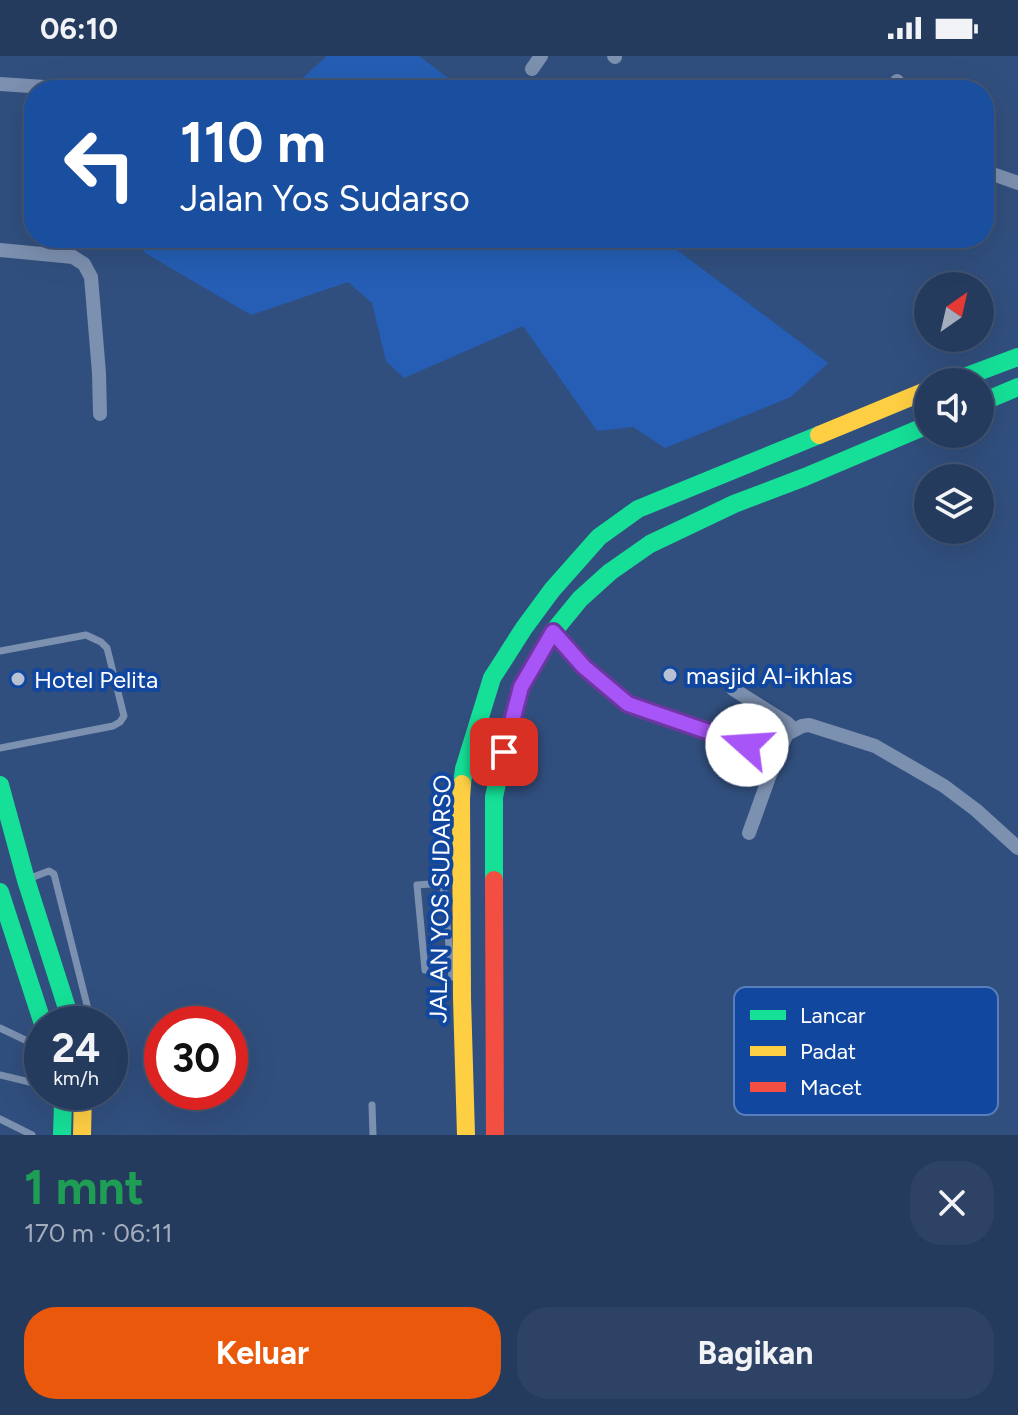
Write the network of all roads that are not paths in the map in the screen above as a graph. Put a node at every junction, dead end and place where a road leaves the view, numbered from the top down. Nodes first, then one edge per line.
1 (0, 84) edge
2 (24, 86) edge
3 (994, 175) edge
4 (1018, 183) edge
5 (0, 250) edge
6 (1018, 357) edge
7 (989, 368) edge
8 (1018, 387) edge
9 (994, 397) edge
10 (914, 401) edge
11 (100, 414) dead end
12 (914, 431) edge
13 (553, 632) junction
14 (0, 651) edge
15 (733, 689) dead end
16 (794, 730) junction
17 (0, 748) edge
18 (777, 755) junction
19 (1, 792) edge
20 (749, 833) dead end
21 (1018, 848) edge
22 (26, 880) junction
23 (1, 899) edge
24 (73, 950) junction
25 (50, 955) junction
26 (425, 970) dead end
27 (456, 993) junction
28 (37, 1006) edge
29 (74, 1006) edge
30 (80, 1006) edge
31 (0, 1028) edge
32 (24, 1039) edge
33 (0, 1075) edge
34 (24, 1081) edge
35 (372, 1105) dead end
36 (63, 1110) edge
37 (83, 1110) edge
38 (0, 1119) edge
39 (32, 1135) edge
40 (62, 1135) edge
41 (82, 1135) edge
42 (373, 1135) edge
43 (466, 1135) edge
44 (495, 1135) edge

1 - 2 street
3 - 4 street
5 - 11 street
6 - 7 main road
8 - 9 main road
10 - 27 main road, JALAN YOS SUDARSO
12 - 13 main road
13 - 18 street
13 - 44 main road
14 - 17 lane
15 - 16 street
16 - 18 street
16 - 21 street
18 - 20 street
19 - 22 main road
22 - 24 lane
22 - 25 main road
23 - 28 main road
24 - 25 lane
24 - 30 lane
25 - 29 main road
26 - 27 lane
27 - 43 main road, JALAN YOS SUDARSO
31 - 32 lane
33 - 34 lane
35 - 42 lane
36 - 40 main road
37 - 41 main road
38 - 39 lane

